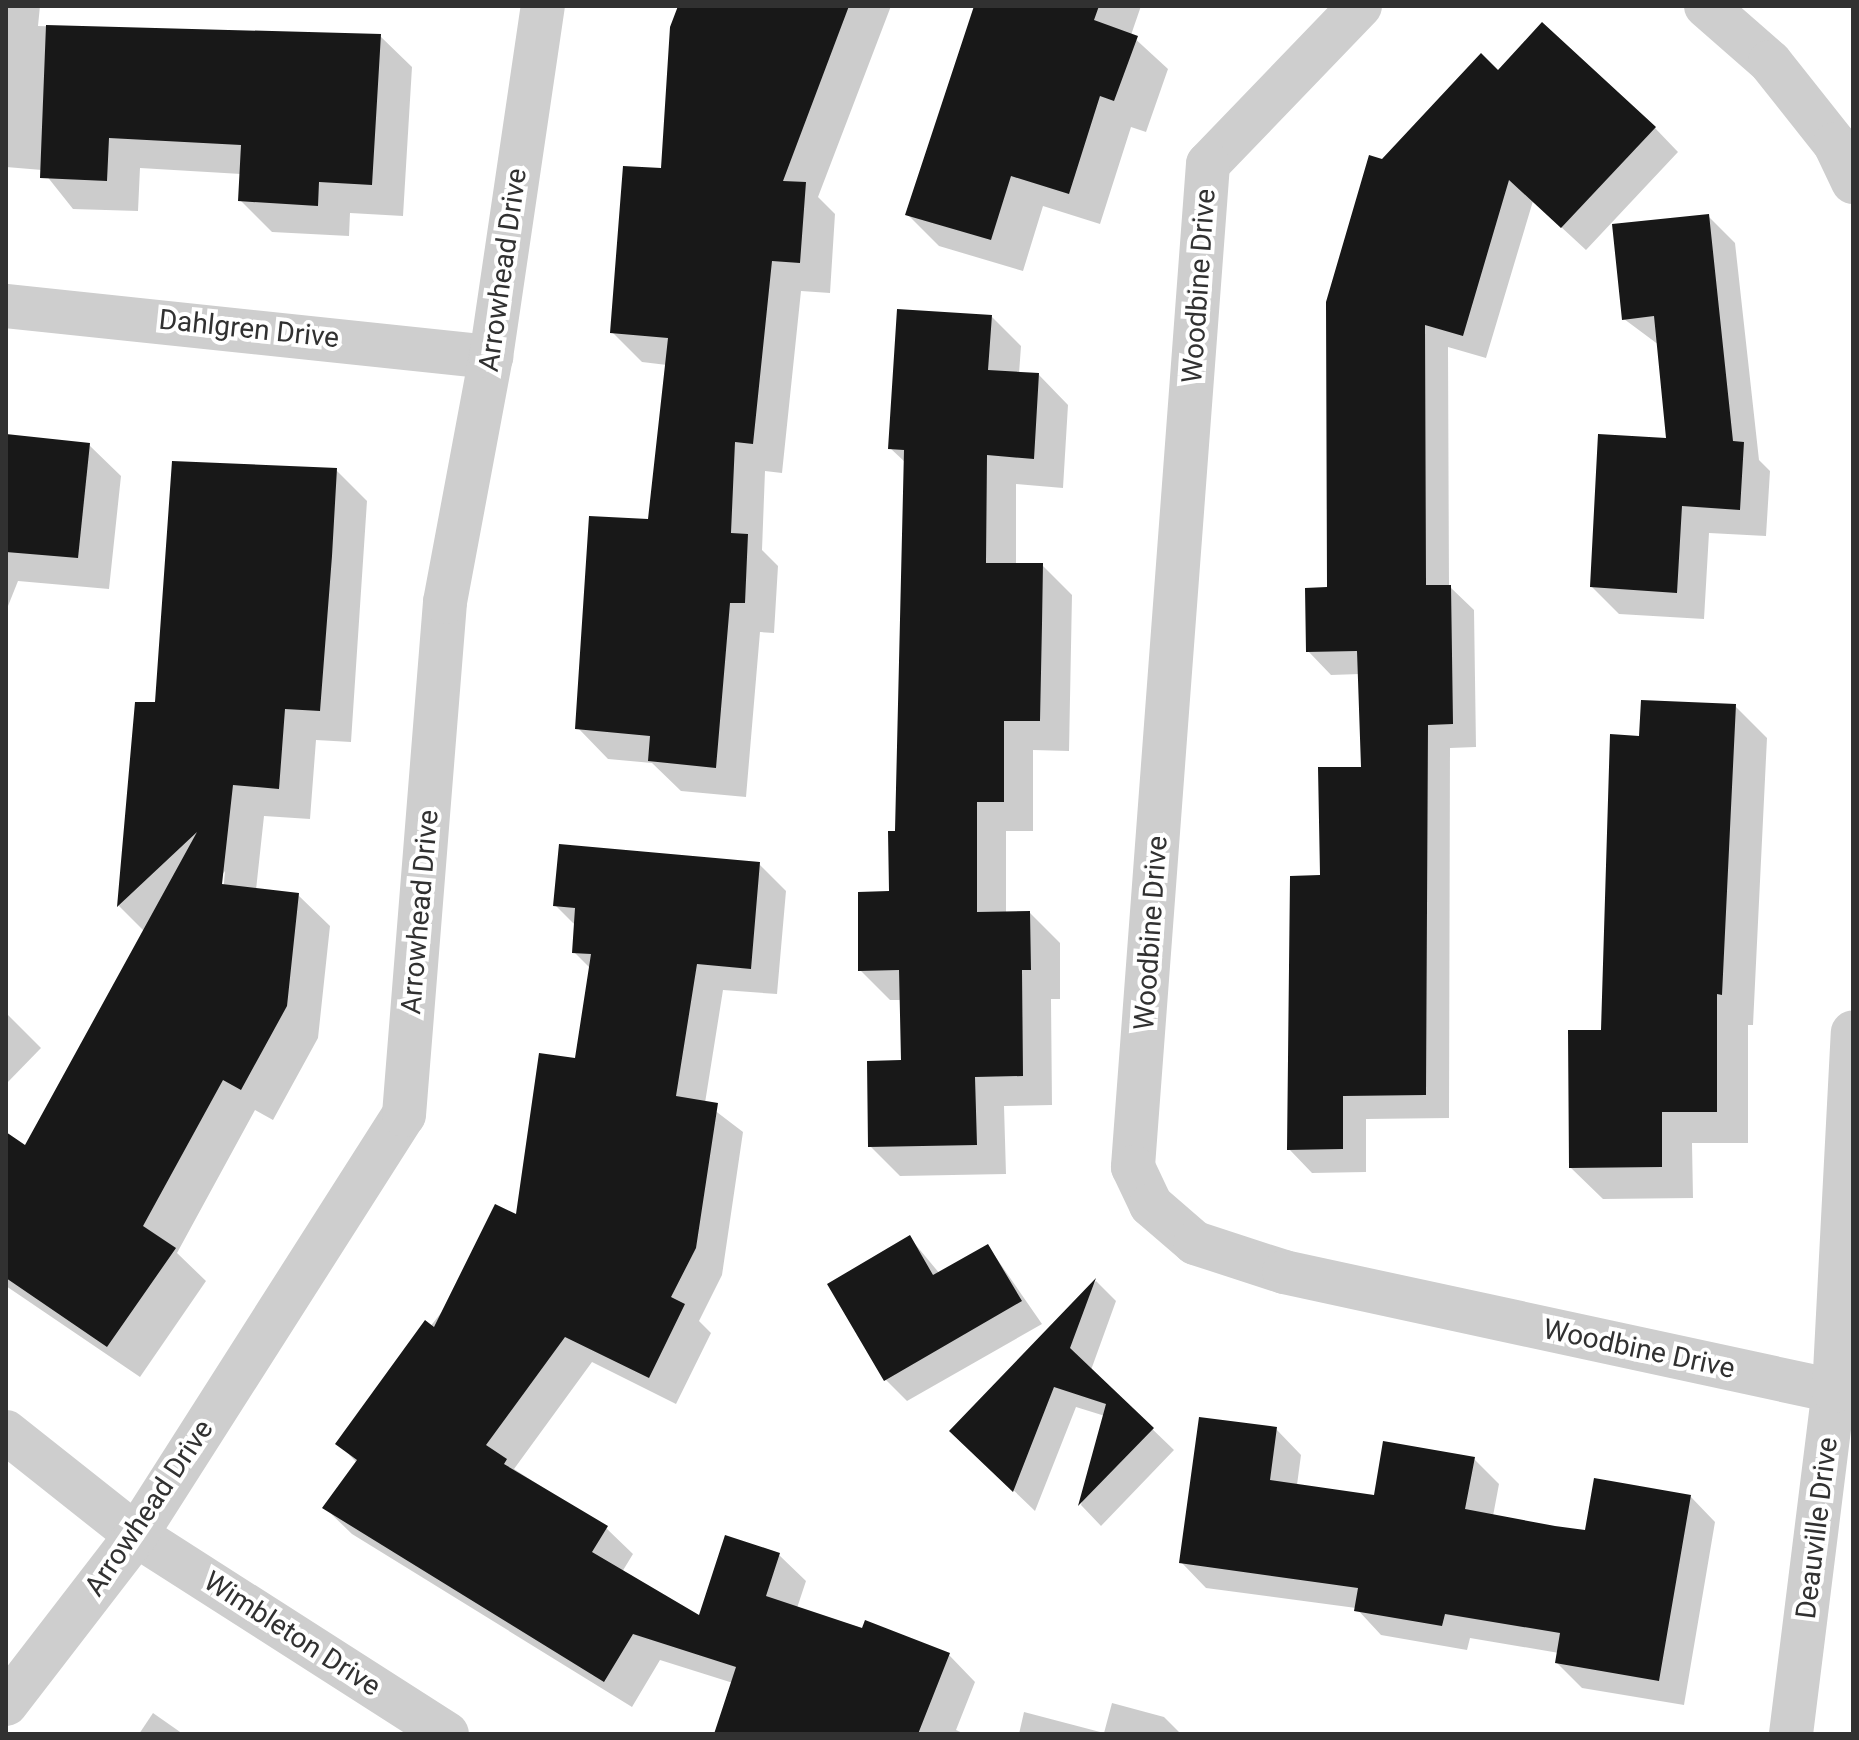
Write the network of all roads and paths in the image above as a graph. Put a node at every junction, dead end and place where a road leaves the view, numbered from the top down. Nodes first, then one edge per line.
1 (543, 6) edge
2 (1360, 6) edge
3 (1706, 6) edge
4 (1853, 182) edge
5 (6, 306) edge
6 (491, 357) junction
7 (1853, 1033) edge
8 (1834, 1391) junction
9 (6, 1432) edge
10 (136, 1535) junction
11 (6, 1704) edge
12 (447, 1734) edge
13 (1791, 1734) edge

1 - 6 street, Arrowhead Drive
2 - 8 street, Woodbine Drive
3 - 4 street
5 - 6 street, Dahlgren Drive
6 - 10 street, Arrowhead Drive
7 - 8 street, Deauville Drive
8 - 13 street, Deauville Drive
9 - 10 street
10 - 11 street, Arrowhead Drive
10 - 12 street, Wimbleton Drive

